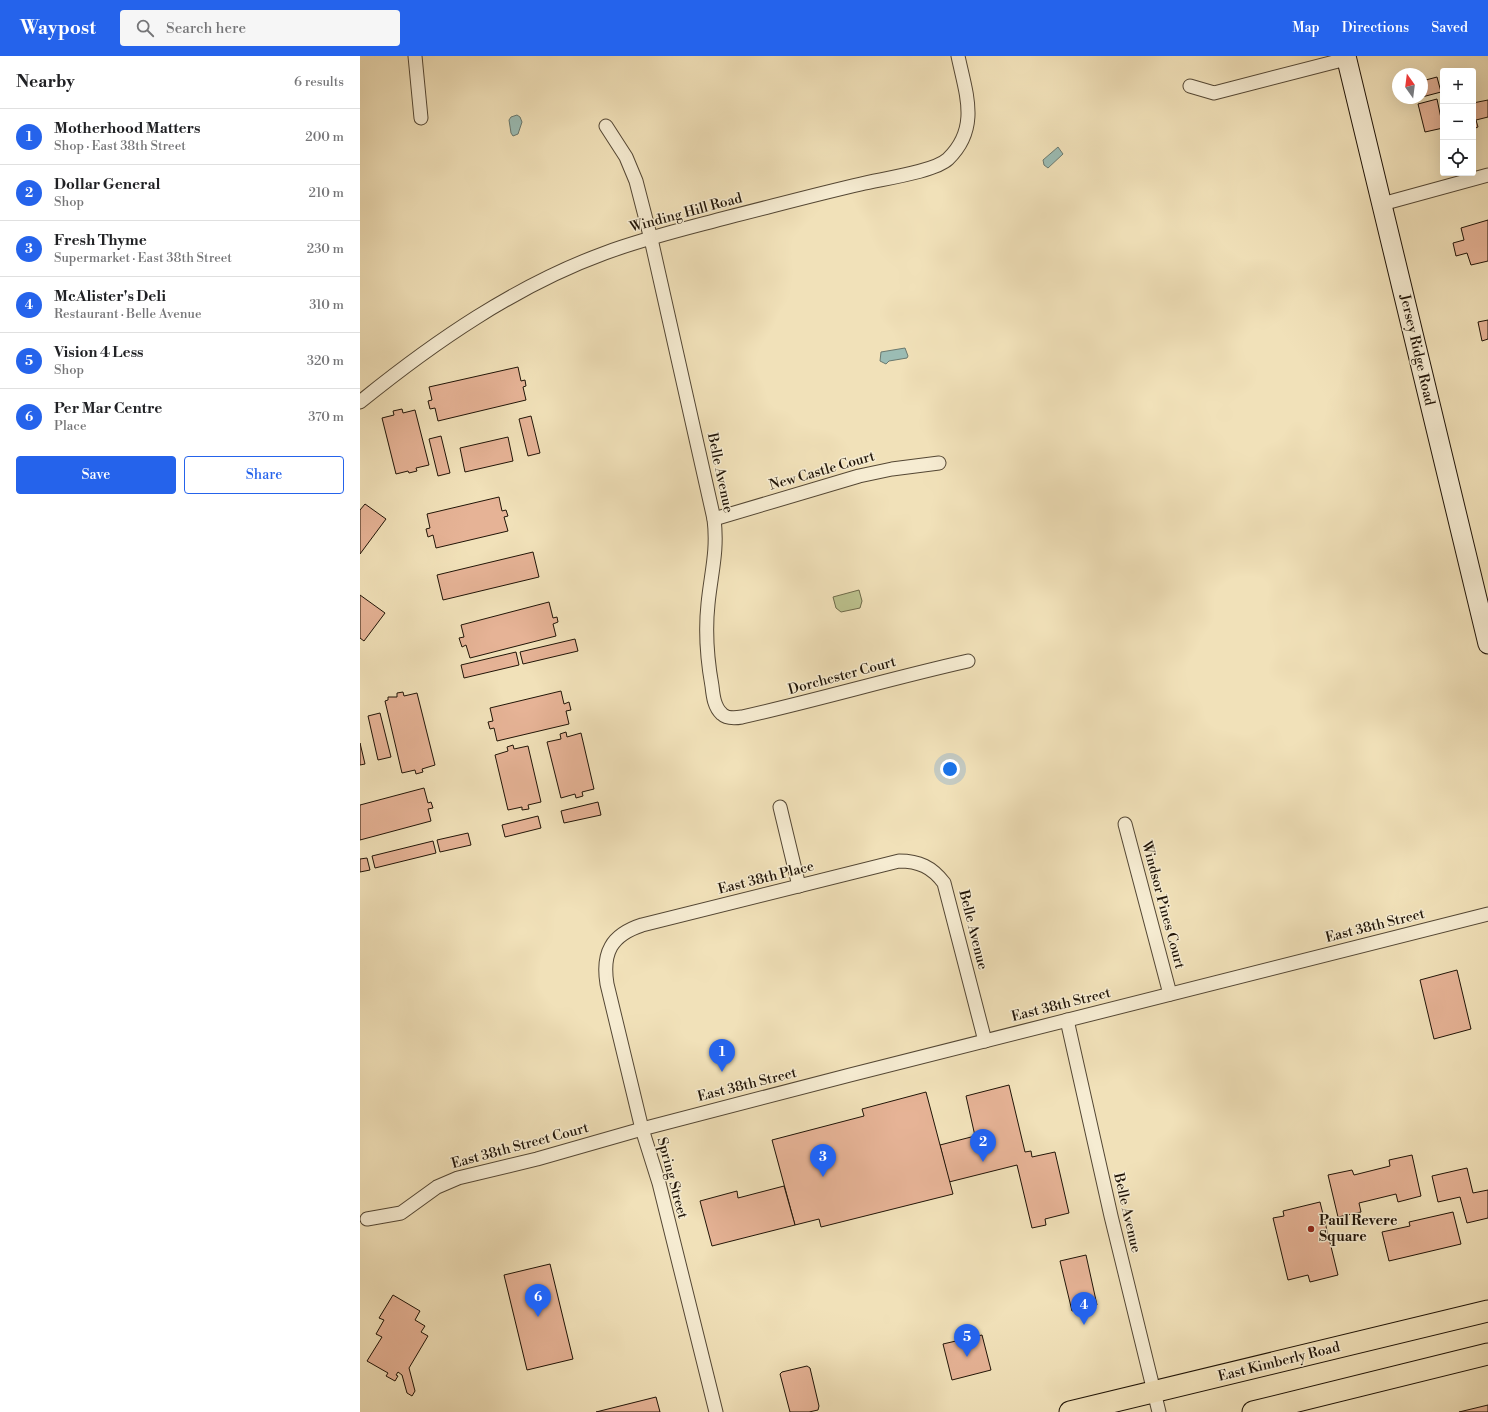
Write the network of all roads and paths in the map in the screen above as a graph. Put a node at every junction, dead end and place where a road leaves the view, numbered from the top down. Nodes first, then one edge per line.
1 (415, 56) edge
2 (958, 56) edge
3 (1346, 58) edge
4 (1190, 86) dead end
5 (421, 118) dead end
6 (606, 126) dead end
7 (1488, 175) edge
8 (1382, 204) junction
9 (651, 238) junction
10 (360, 402) edge
11 (939, 463) dead end
12 (714, 519) junction
13 (1488, 644) edge
14 (968, 661) dead end
15 (723, 716) joint
16 (780, 807) dead end
17 (1125, 824) dead end
18 (938, 875) joint
19 (799, 886) junction
20 (1488, 914) edge
21 (607, 952) joint
22 (1170, 994) junction
23 (1067, 1020) junction
24 (985, 1042) junction
25 (642, 1129) junction
26 (367, 1219) dead end
27 (1488, 1311) edge
28 (1488, 1354) edge
29 (1157, 1402) edge
30 (716, 1412) edge
31 (1070, 1412) edge
32 (1253, 1412) edge

1 - 5 street
2 - 9 street, Winding Hill Road
3 - 4 street
3 - 8 main road, Jersey Ridge Road
6 - 9 street, Belle Avenue
7 - 8 street
8 - 13 main road, Jersey Ridge Road
9 - 10 street, Winding Hill Road
9 - 12 street, Belle Avenue
11 - 12 street, New Castle Court
12 - 15 street, Belle Avenue
14 - 15 street, Dorchester Court
16 - 19 street
17 - 22 street, Windsor Pines Court
18 - 19 street, East 38th Place
18 - 24 street, Belle Avenue
19 - 21 street, East 38th Place
20 - 22 street, East 38th Street
21 - 25 street, Spring Street
22 - 23 street, East 38th Street
23 - 24 street, East 38th Street
23 - 29 street, Belle Avenue
24 - 25 street, East 38th Street
25 - 26 street, East 38th Street Court
25 - 30 street, Spring Street
27 - 29 main road, East Kimberly Road
28 - 32 main road
29 - 31 main road, East Kimberly Road

